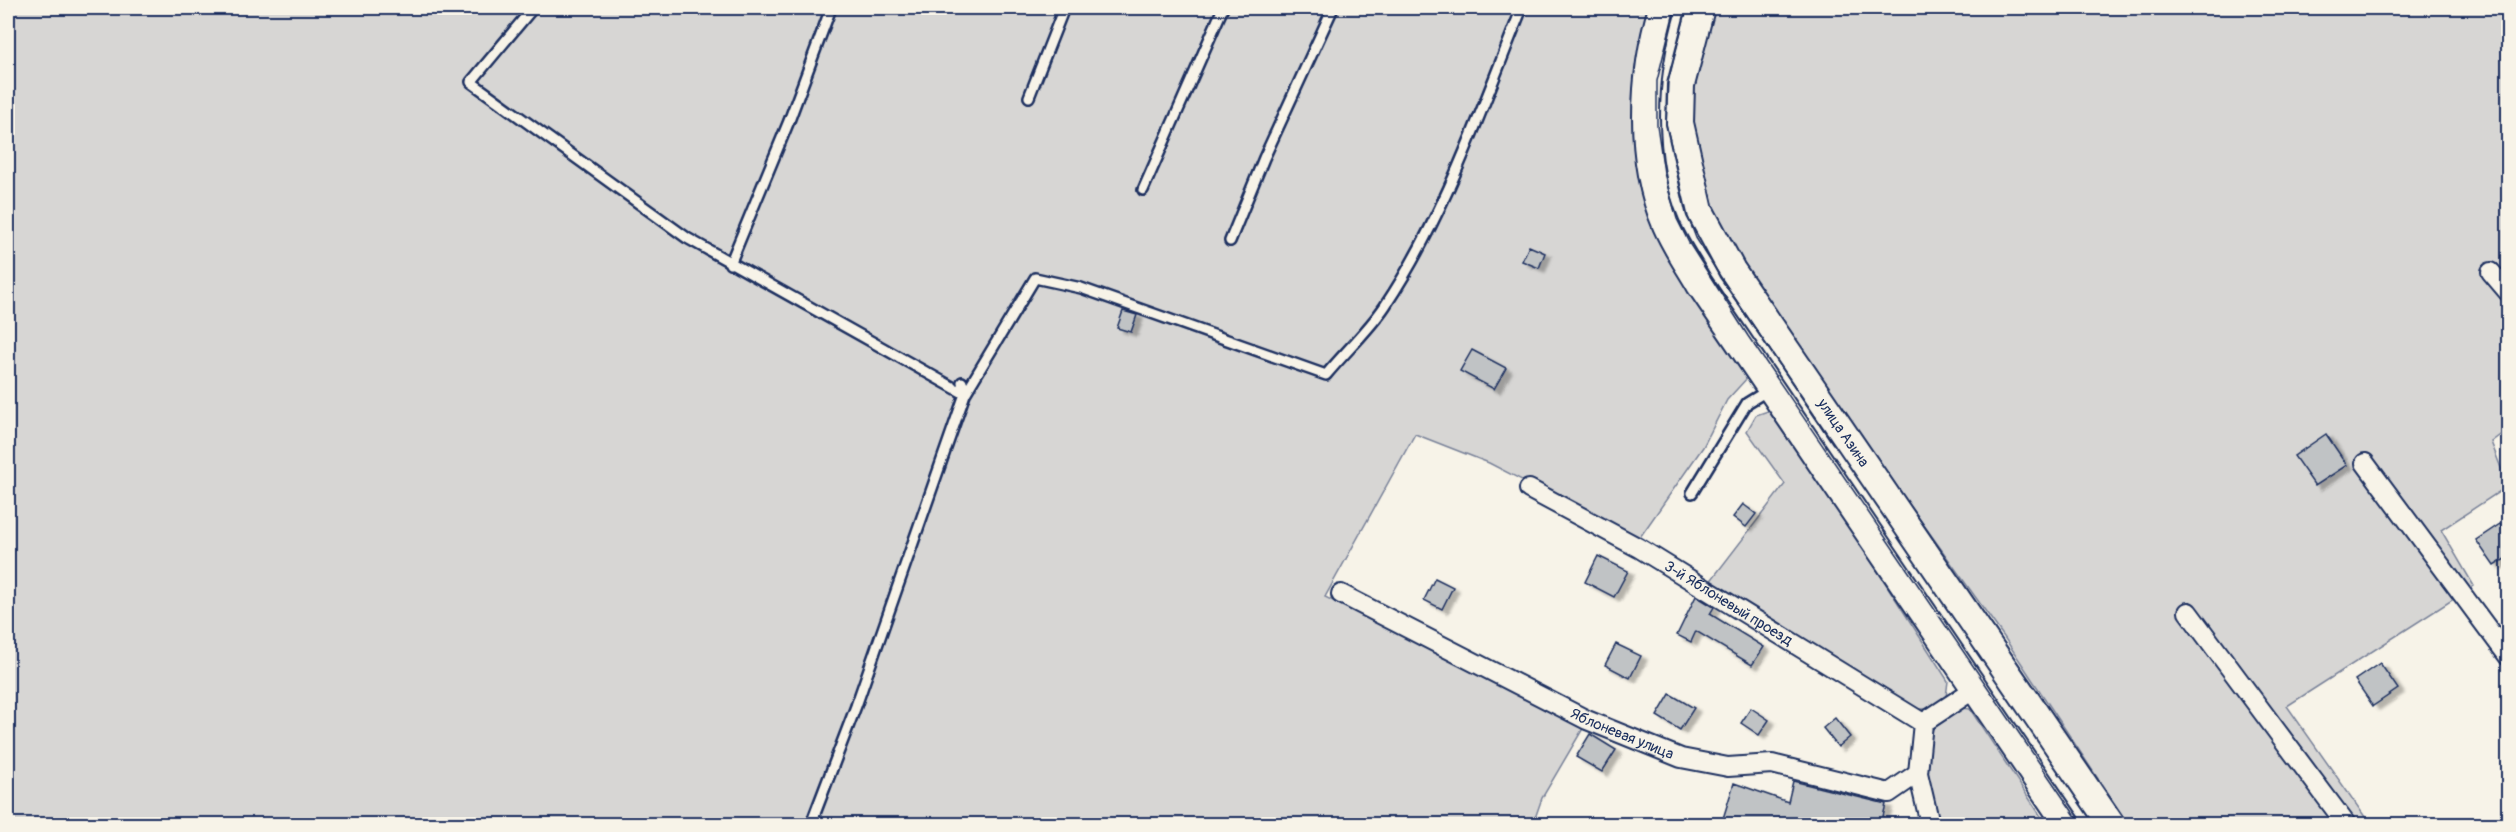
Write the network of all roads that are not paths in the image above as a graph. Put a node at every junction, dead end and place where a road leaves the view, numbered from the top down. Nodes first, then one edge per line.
1 (831, 8) edge
2 (1064, 8) edge
3 (1223, 8) edge
4 (1333, 8) edge
5 (1522, 8) edge
6 (1662, 8) edge
7 (1701, 8) edge
8 (532, 9) edge
9 (1029, 98) dead end
10 (1143, 190) dead end
11 (1230, 241) dead end
12 (730, 264) junction
13 (2491, 272) dead end
14 (2508, 292) edge
15 (962, 382) dead end
16 (1772, 387) junction
17 (965, 394) junction
18 (2365, 463) dead end
19 (1529, 489) dead end
20 (1692, 493) dead end
21 (1341, 594) dead end
22 (2188, 612) dead end
23 (2508, 656) edge
24 (1976, 688) junction
25 (1923, 723) junction
26 (1918, 773) junction
27 (811, 825) edge
28 (1930, 825) edge
29 (2067, 825) edge
30 (2111, 825) edge
31 (2346, 825) edge

1 - 12 lane
2 - 9 lane
3 - 10 lane
4 - 11 lane
5 - 17 lane
6 - 16 street
7 - 30 street, улица Азина
8 - 12 lane
12 - 17 lane
13 - 14 street
15 - 17 lane
16 - 20 lane
16 - 24 street
17 - 27 lane
18 - 23 street
19 - 25 street, 3-й Яблоневый проезд
21 - 26 street, Яблоневая улица
22 - 31 street
24 - 25 street
24 - 29 street
25 - 26 street
26 - 28 street

